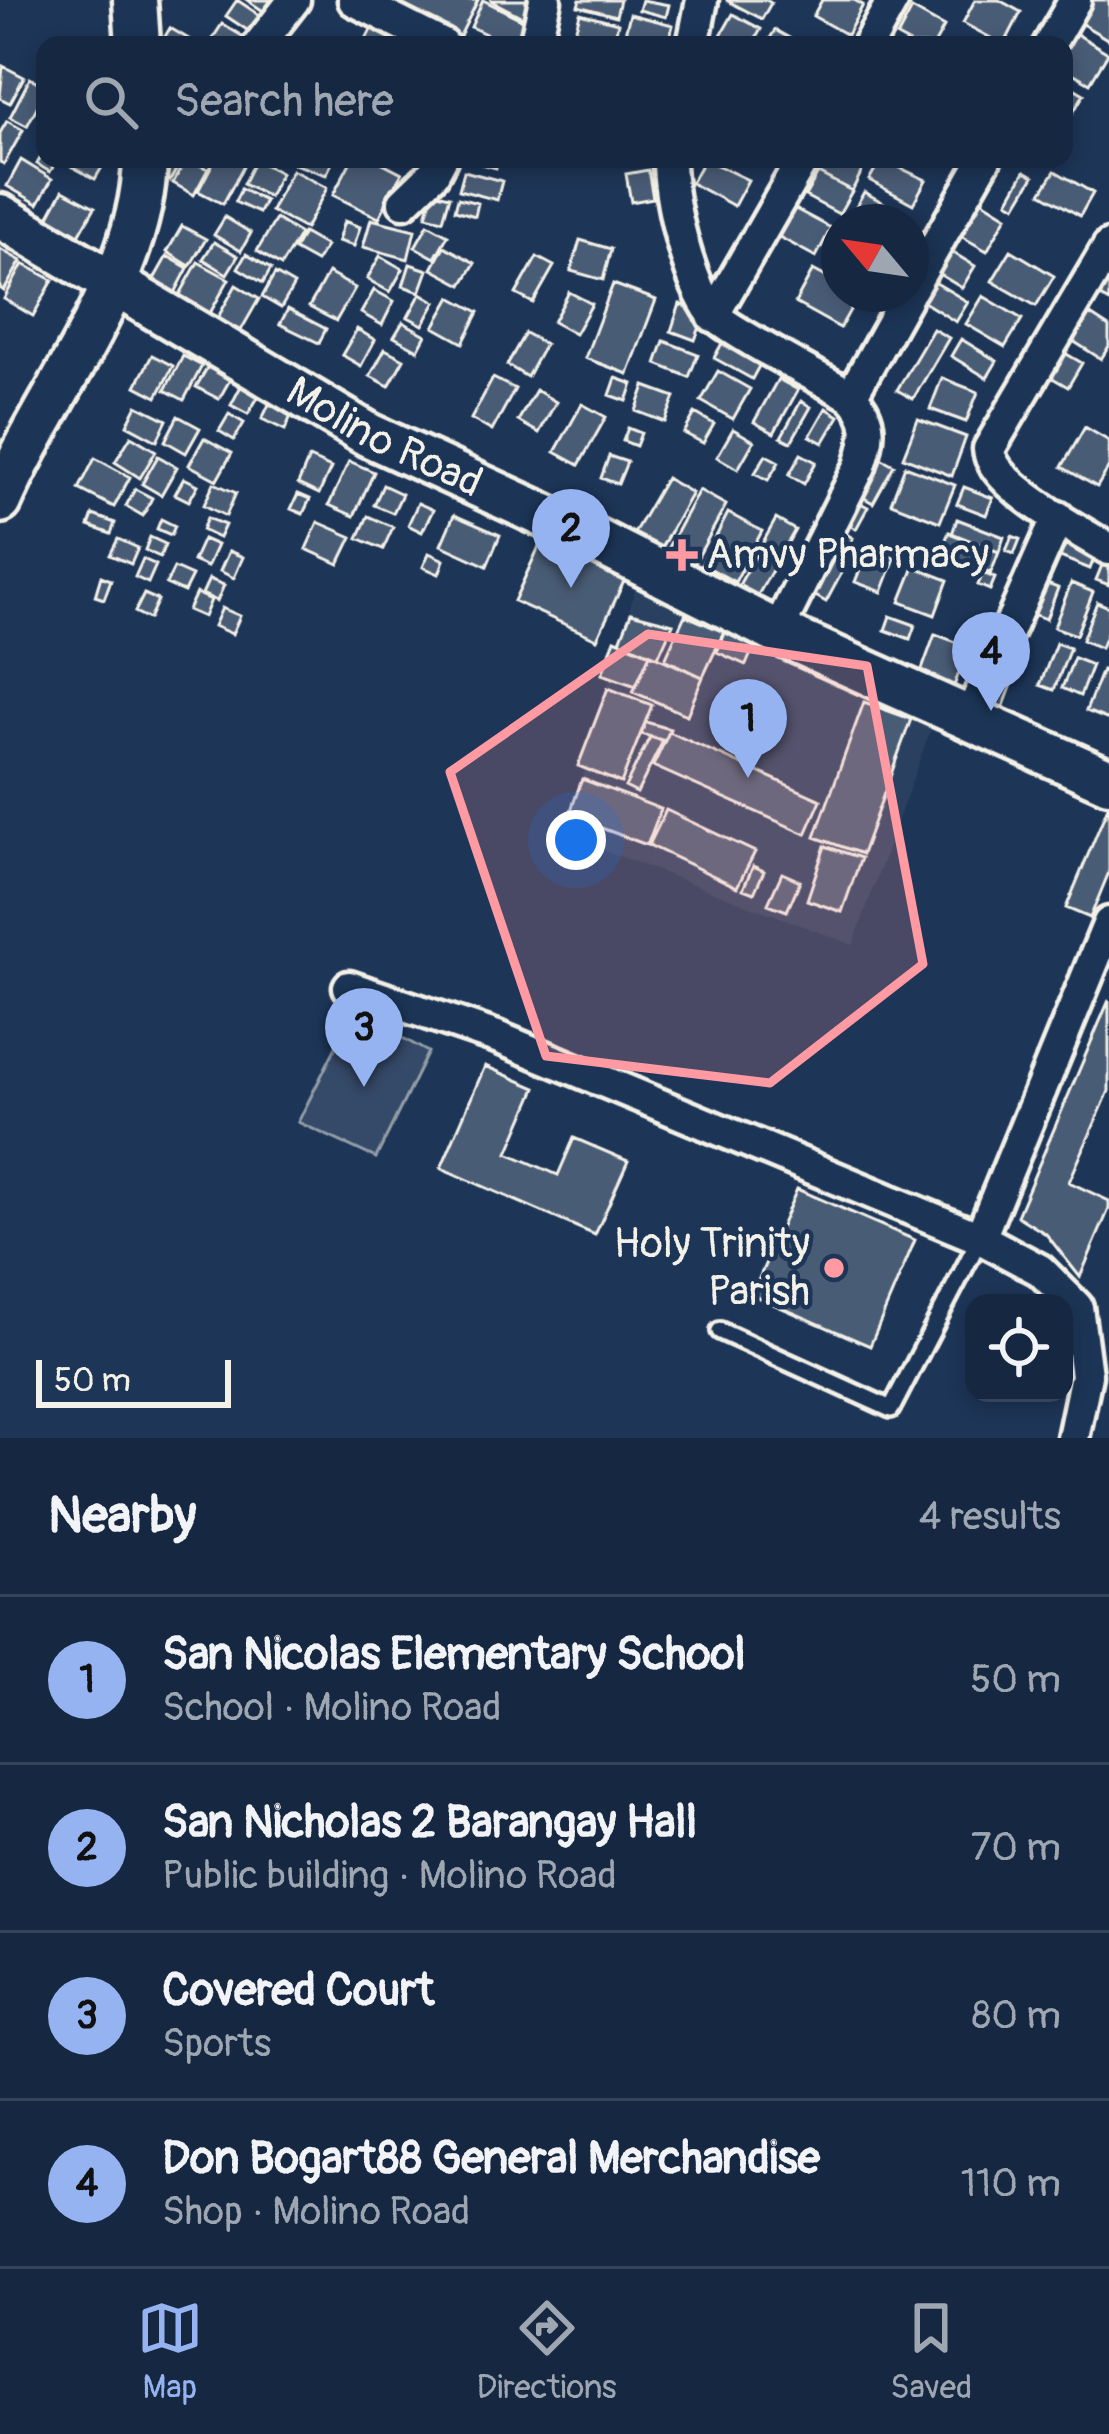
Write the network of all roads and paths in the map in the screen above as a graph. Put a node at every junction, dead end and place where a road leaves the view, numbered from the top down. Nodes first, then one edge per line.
1 (135, 0) edge
2 (294, 0) edge
3 (354, 0) edge
4 (545, 0) edge
5 (702, 0) edge
6 (893, 0) edge
7 (1075, 0) edge
8 (137, 36) edge
9 (266, 36) edge
10 (425, 36) edge
11 (537, 36) edge
12 (694, 36) edge
13 (873, 36) edge
14 (1054, 36) edge
15 (145, 168) edge
16 (436, 168) edge
17 (669, 168) edge
18 (798, 168) edge
19 (980, 168) edge
20 (404, 202) dead end
21 (0, 216) edge
22 (1109, 246) edge
23 (929, 258) edge
24 (112, 284) junction
25 (898, 312) edge
26 (713, 316) junction
27 (850, 396) junction
28 (0, 501) edge
29 (1058, 517) junction
30 (1109, 549) edge
31 (777, 632) junction
32 (969, 718) junction
33 (1109, 781) edge
34 (1109, 923) edge
35 (350, 987) dead end
36 (980, 1238) junction
37 (720, 1331) dead end
38 (1073, 1438) edge

1 - 8 main road
2 - 9 street
3 - 10 street
4 - 11 street
5 - 12 street
6 - 13 street
7 - 14 street
15 - 24 main road
16 - 20 street
17 - 26 street
18 - 26 street
19 - 23 street
21 - 24 main road, Molino Road
22 - 29 street
24 - 28 main road
24 - 31 main road, Molino Road
25 - 27 street
26 - 27 street
27 - 31 street
29 - 30 street
29 - 32 street
31 - 32 main road, Molino Road
32 - 33 main road, Molino Road
34 - 36 street
35 - 36 street
36 - 37 lane
36 - 38 street

